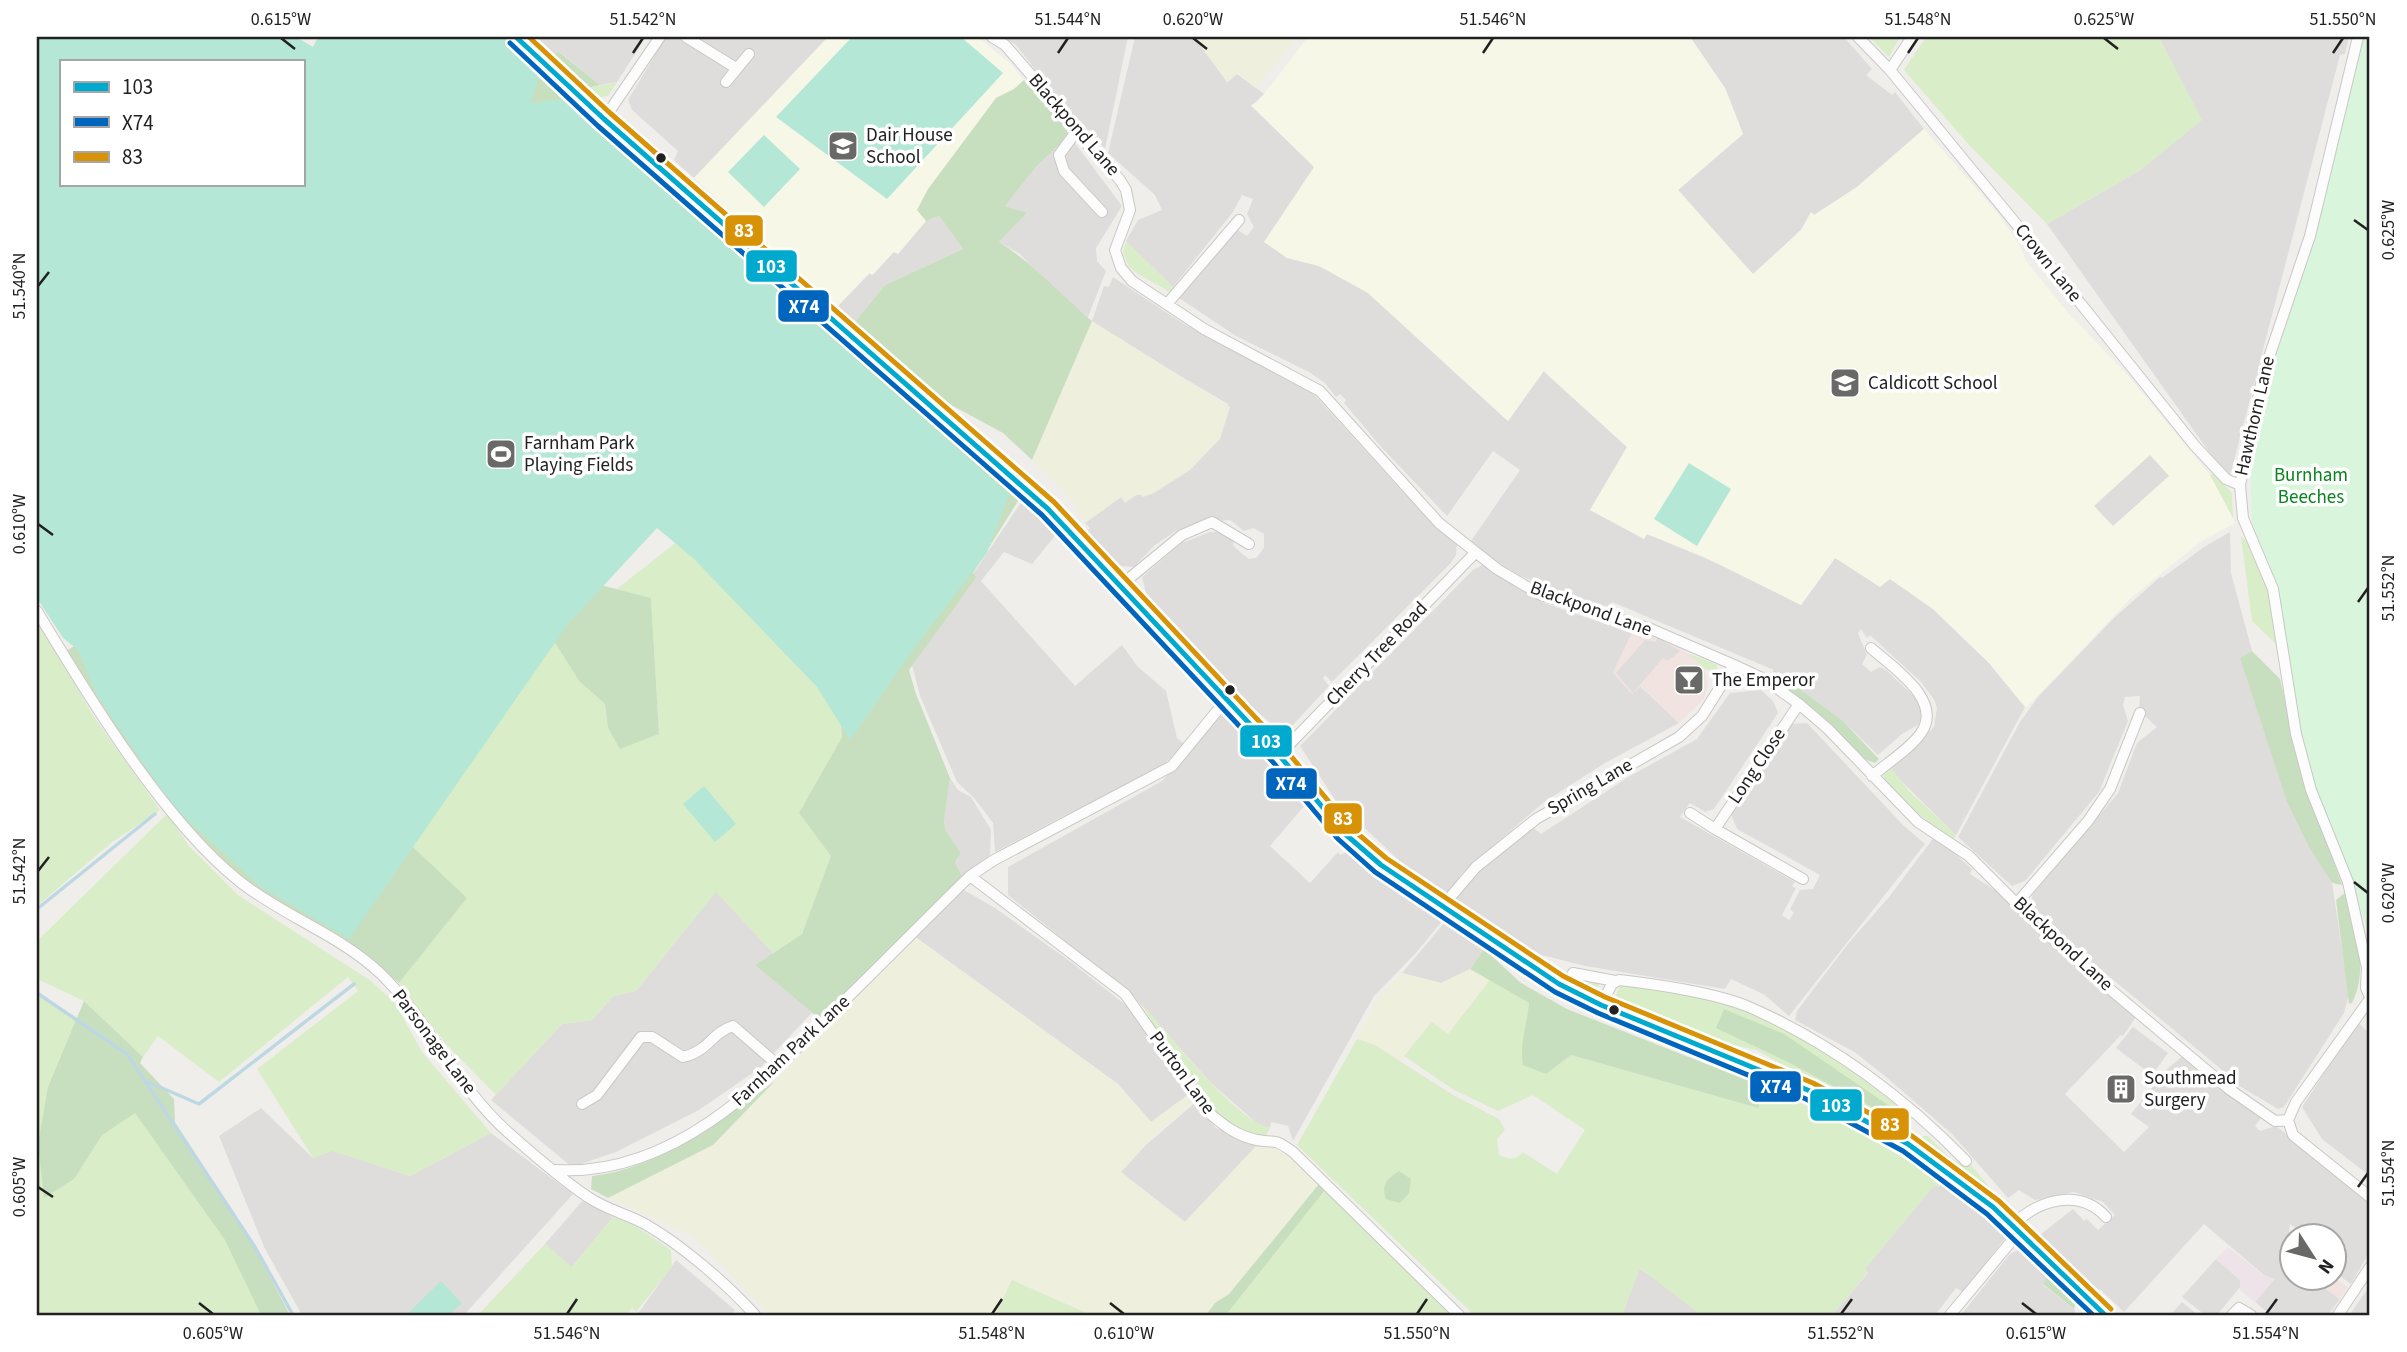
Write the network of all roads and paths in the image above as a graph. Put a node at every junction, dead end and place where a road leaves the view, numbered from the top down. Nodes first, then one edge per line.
1 (516, 37) edge
2 (660, 37) edge
3 (686, 37) edge
4 (992, 37) edge
5 (1858, 37) edge
6 (1912, 37) edge
7 (2358, 37) edge
8 (749, 54) dead end
9 (736, 68) junction
10 (1889, 70) junction
11 (726, 82) dead end
12 (604, 119) junction
13 (1078, 128) junction
14 (1102, 212) dead end
15 (1239, 220) dead end
16 (1167, 304) junction
17 (2239, 485) junction
18 (1249, 544) dead end
19 (1475, 553) junction
20 (1121, 585) junction
21 (37, 611) edge
22 (1871, 648) dead end
23 (1734, 665) junction
24 (1226, 700) junction
25 (1799, 704) junction
26 (2140, 713) dead end
27 (1279, 755) junction
28 (1872, 776) junction
29 (1690, 813) dead end
30 (1716, 829) junction
31 (970, 876) junction
32 (1803, 879) dead end
33 (2017, 903) junction
34 (1441, 908) junction
35 (1573, 972) dead end
36 (1615, 981) junction
37 (2370, 998) edge
38 (1601, 1005) junction
39 (779, 1066) junction
40 (597, 1095) junction
41 (582, 1104) dead end
42 (599, 1108) dead end
43 (2288, 1120) junction
44 (1924, 1124) junction
45 (1908, 1143) junction
46 (1966, 1161) dead end
47 (556, 1170) junction
48 (2370, 1197) edge
49 (2106, 1217) dead end
50 (2016, 1228) junction
51 (2370, 1267) edge
52 (755, 1315) edge
53 (1459, 1315) edge
54 (1950, 1315) edge
55 (2105, 1315) edge
56 (2232, 1315) edge
57 (2251, 1315) edge
58 (2338, 1315) edge

1 - 12 main road
2 - 12 street
3 - 9 street
4 - 13 street, Blackpond Lane
5 - 10 street, Crown Lane
6 - 10 street
7 - 17 street, Hawthorn Lane
8 - 9 street
9 - 11 street
10 - 17 street, Crown Lane
12 - 20 main road
13 - 14 street
13 - 16 street, Blackpond Lane
15 - 16 street
16 - 19 street, Blackpond Lane
17 - 37 street, Hawthorn Lane
18 - 20 street
19 - 23 street, Blackpond Lane
19 - 27 street, Cherry Tree Road
20 - 24 main road
21 - 47 street, Parsonage Lane
22 - 28 street
23 - 25 street, Blackpond Lane
23 - 34 street, Spring Lane
24 - 27 main road
24 - 31 street, Farnham Park Lane
25 - 28 street, Blackpond Lane
25 - 30 street, Long Close
26 - 33 street
27 - 34 main road
28 - 33 street, Blackpond Lane
29 - 30 street
30 - 32 street
31 - 39 street, Farnham Park Lane
31 - 53 street, Purton Lane
33 - 43 street, Blackpond Lane
34 - 38 main road
35 - 36 street
36 - 38 street
36 - 44 street
37 - 43 street, Hawthorn Lane
38 - 45 main road
39 - 40 street
39 - 47 street, Farnham Park Lane
40 - 41 street
40 - 42 street
43 - 48 street
44 - 45 street
44 - 46 street
45 - 50 main road
47 - 52 street, Parsonage Lane
49 - 50 street
50 - 54 street
50 - 55 main road
51 - 58 street
56 - 57 street

